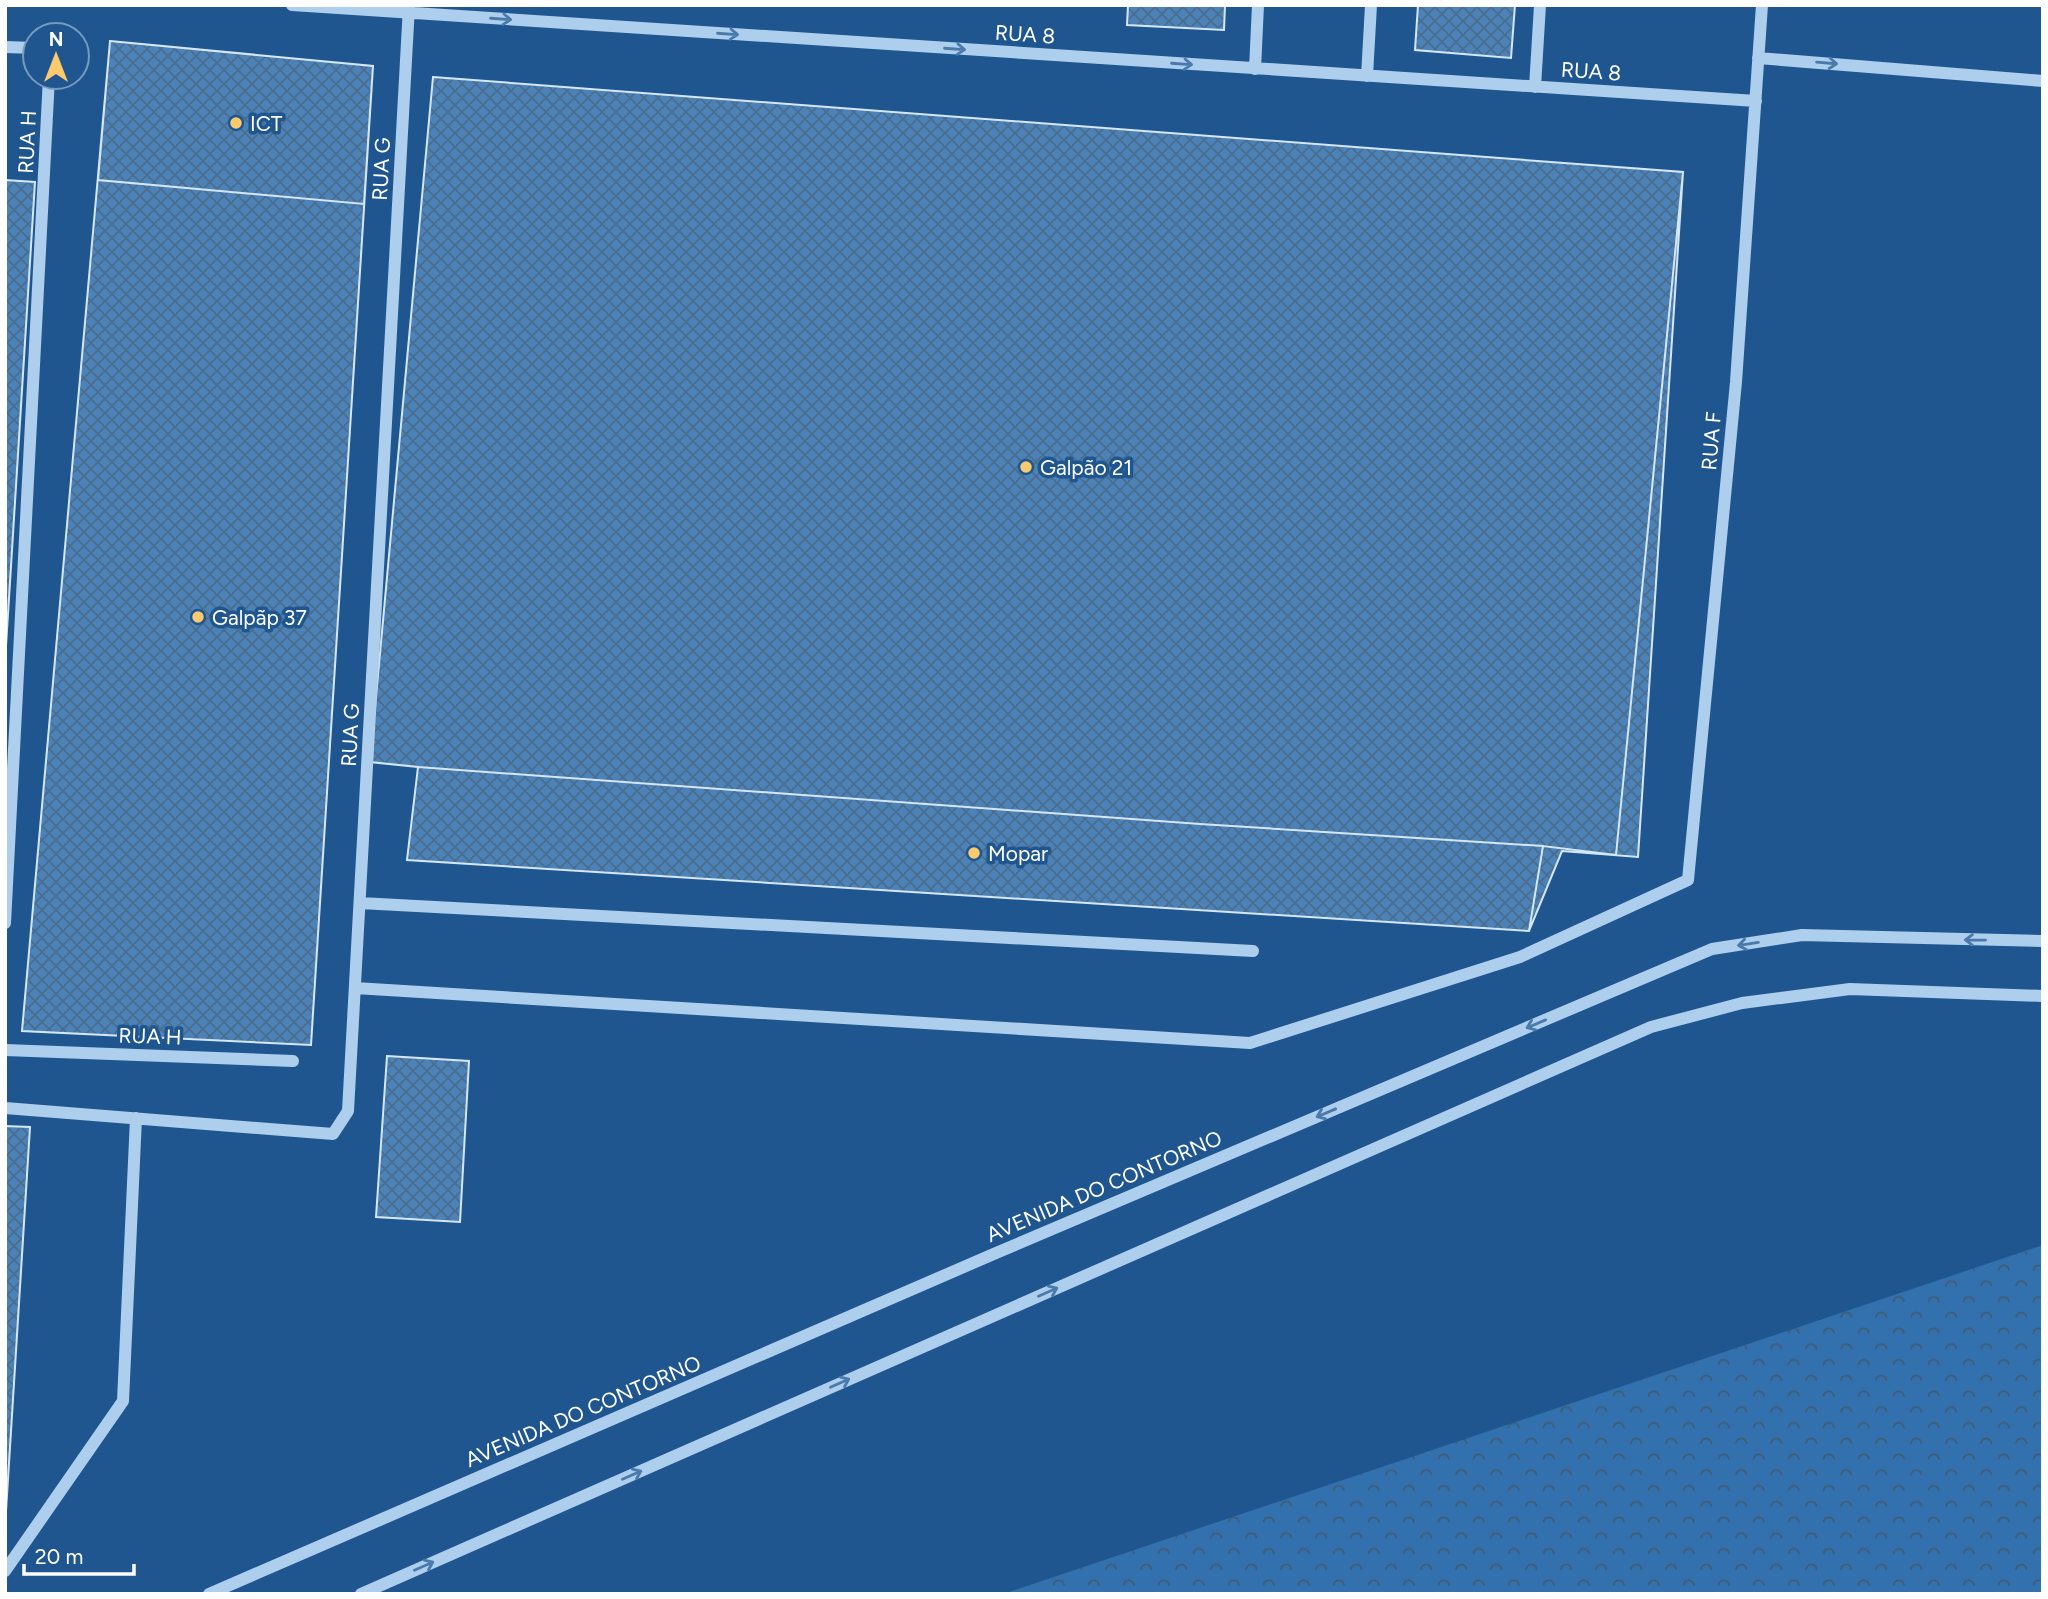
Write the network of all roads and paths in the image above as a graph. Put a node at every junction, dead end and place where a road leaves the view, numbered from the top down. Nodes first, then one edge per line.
1 (292, 5) edge
2 (1258, 5) edge
3 (1371, 5) edge
4 (1540, 5) edge
5 (1762, 5) edge
6 (409, 9) edge
7 (1759, 58) junction
8 (1255, 69) junction
9 (1367, 76) junction
10 (2043, 81) edge
11 (1535, 87) junction
12 (48, 91) edge
13 (1756, 101) junction
14 (359, 903) junction
15 (5, 923) edge
16 (2043, 942) edge
17 (1253, 951) dead end
18 (355, 988) junction
19 (2043, 996) edge
20 (5, 1050) edge
21 (293, 1060) dead end
22 (5, 1108) edge
23 (136, 1118) junction
24 (5, 1571) edge
25 (209, 1594) edge
26 (361, 1594) edge

1 - 6 street, RUA 8
2 - 8 street
3 - 9 street
4 - 11 street
5 - 7 street, RUA F
6 -> 8 street, RUA 8
6 - 14 street, RUA G
7 -> 10 street
7 - 13 street, RUA F
8 - 9 street, RUA 8
9 - 11 street, RUA 8
11 - 13 street, RUA 8
12 - 15 street, RUA H
13 - 18 street, RUA F
14 - 17 street
14 - 18 street, RUA G
16 -> 25 street, AVENIDA DO CONTORNO
18 - 23 street, RUA G
26 -> 19 street
20 - 21 street, RUA H
22 - 23 street, RUA G
23 - 24 street

